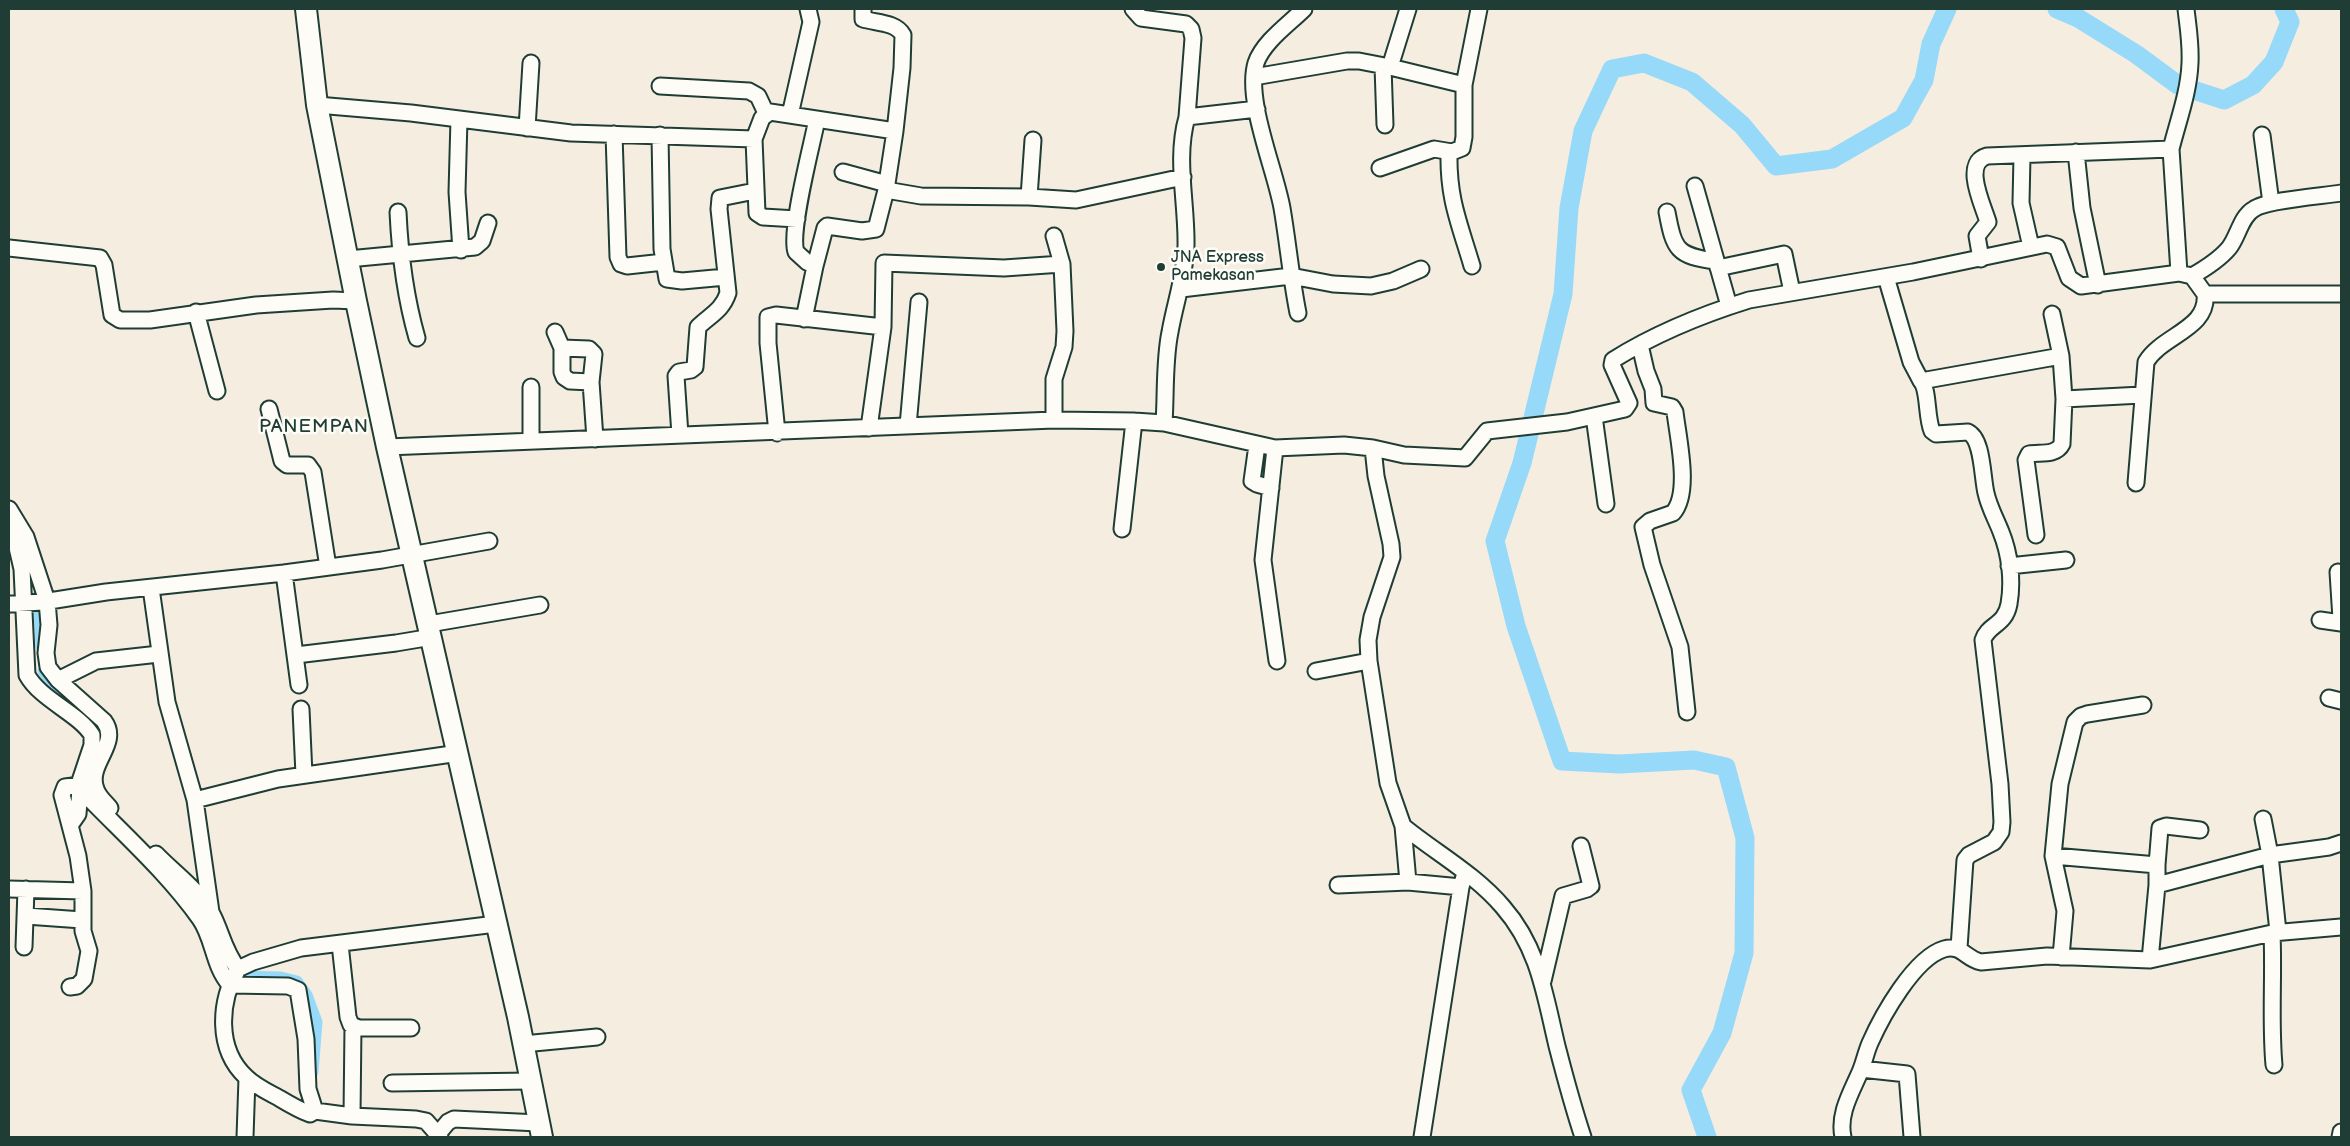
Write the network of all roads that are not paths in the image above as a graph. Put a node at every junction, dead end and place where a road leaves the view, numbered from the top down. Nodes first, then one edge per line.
1 (306, 9) edge
2 (808, 9) edge
3 (863, 9) edge
4 (1133, 9) edge
5 (1304, 9) edge
6 (1408, 9) edge
7 (1479, 9) edge
8 (2186, 9) edge
9 (531, 63) dead end
10 (1387, 67) junction
11 (1254, 78) junction
12 (1464, 85) junction
13 (660, 86) dead end
14 (317, 105) junction
15 (1257, 110) junction
16 (766, 113) junction
17 (790, 115) junction
18 (1188, 117) junction
19 (460, 118) junction
20 (817, 119) junction
21 (1385, 125) dead end
22 (527, 128) junction
23 (895, 130) junction
24 (614, 134) junction
25 (660, 135) junction
26 (2262, 135) dead end
27 (754, 139) junction
28 (1033, 140) dead end
29 (2171, 149) junction
30 (1449, 152) junction
31 (2076, 152) junction
32 (2022, 156) junction
33 (1380, 168) dead end
34 (843, 172) dead end
35 (1182, 177) junction
36 (1695, 186) dead end
37 (887, 187) junction
38 (755, 191) junction
39 (2341, 193) edge
40 (1029, 197) junction
41 (2270, 203) junction
42 (398, 212) dead end
43 (1667, 212) dead end
44 (797, 220) junction
45 (488, 223) dead end
46 (1054, 236) dead end
47 (9, 248) edge
48 (2031, 248) junction
49 (461, 250) junction
50 (400, 253) junction
51 (348, 259) junction
52 (1981, 259) junction
53 (664, 262) junction
54 (1062, 264) junction
55 (1717, 264) junction
56 (815, 266) junction
57 (1472, 266) dead end
58 (1421, 268) dead end
59 (2186, 274) junction
60 (1291, 276) junction
61 (726, 277) junction
62 (1886, 277) junction
63 (2098, 285) junction
64 (1181, 289) junction
65 (1792, 292) junction
66 (2205, 294) junction
67 (2341, 294) edge
68 (356, 300) junction
69 (919, 302) dead end
70 (1729, 306) junction
71 (196, 312) junction
72 (1298, 313) dead end
73 (2052, 314) dead end
74 (804, 318) junction
75 (883, 327) junction
76 (555, 332) dead end
77 (417, 338) dead end
78 (1640, 345) junction
79 (562, 348) junction
80 (2061, 356) junction
81 (1921, 381) junction
82 (591, 382) junction
83 (531, 387) dead end
84 (217, 391) dead end
85 (2142, 395) junction
86 (2064, 399) junction
87 (269, 409) dead end
88 (1594, 416) junction
89 (1054, 420) junction
90 (1134, 421) junction
91 (1164, 424) junction
92 (908, 426) junction
93 (869, 428) junction
94 (777, 433) junction
95 (680, 435) junction
96 (595, 439) junction
97 (531, 440) junction
98 (1258, 445) junction
99 (387, 448) junction
100 (1275, 448) junction
101 (1373, 448) junction
102 (2136, 483) dead end
103 (1271, 488) junction
104 (1606, 504) dead end
105 (9, 509) edge
106 (9, 527) edge
107 (1122, 529) dead end
108 (2036, 535) dead end
109 (489, 541) dead end
110 (412, 554) junction
111 (2066, 560) dead end
112 (2009, 566) junction
113 (328, 567) junction
114 (2338, 572) dead end
115 (284, 573) junction
116 (151, 588) junction
117 (36, 602) junction
118 (9, 604) edge
119 (540, 605) dead end
120 (2341, 619) edge
121 (2320, 620) dead end
122 (2341, 623) edge
123 (430, 630) junction
124 (160, 654) junction
125 (296, 655) junction
126 (1276, 661) dead end
127 (1369, 661) junction
128 (1316, 670) dead end
129 (58, 680) junction
130 (299, 685) dead end
131 (2143, 705) dead end
132 (301, 709) dead end
133 (1687, 712) dead end
134 (459, 753) junction
135 (304, 775) junction
136 (86, 785) junction
137 (195, 800) junction
138 (2263, 819) dead end
139 (1403, 826) junction
140 (2200, 830) dead end
141 (2341, 843) edge
142 (1581, 846) dead end
143 (2270, 855) junction
144 (2053, 856) junction
145 (2157, 866) junction
146 (1465, 873) junction
147 (1408, 882) junction
148 (1338, 884) dead end
149 (2157, 885) junction
150 (1461, 887) junction
151 (9, 889) edge
152 (26, 889) junction
153 (83, 891) junction
154 (212, 913) junction
155 (26, 916) junction
156 (82, 920) junction
157 (496, 924) junction
158 (2341, 927) edge
159 (2275, 932) junction
160 (340, 944) junction
161 (24, 947) dead end
162 (1959, 948) junction
163 (2061, 957) junction
164 (2150, 960) junction
165 (234, 977) junction
166 (1543, 981) junction
167 (70, 987) dead end
168 (352, 1026) junction
169 (411, 1028) dead end
170 (597, 1037) dead end
171 (523, 1044) junction
172 (2274, 1065) dead end
173 (1861, 1069) junction
174 (247, 1078) junction
175 (530, 1081) junction
176 (392, 1083) dead end
177 (352, 1110) junction
178 (315, 1111) junction
179 (540, 1130) edge
180 (441, 1132) edge
181 (2341, 1132) edge
182 (245, 1137) edge
183 (1422, 1137) edge
184 (1583, 1137) edge
185 (1843, 1137) edge
186 (1912, 1137) edge
187 (2340, 1137) edge

1 - 14 main road
2 - 17 street
3 - 23 street
4 - 18 street
5 - 11 street
6 - 10 street
7 - 12 street
8 - 29 street
9 - 22 street
10 - 11 street
10 - 12 street
10 - 21 street
11 - 15 street
12 - 30 street
13 - 16 street
14 - 19 street
14 - 51 main road
15 - 18 street
15 - 60 street
16 - 17 street
16 - 27 street
17 - 20 street
18 - 35 street
19 - 22 street
19 - 49 street
20 - 23 street
20 - 44 street
22 - 24 street
23 - 37 street
24 - 25 street
24 - 53 street
25 - 27 street
25 - 53 street
26 - 41 street
27 - 38 street
28 - 40 street
29 - 31 street
29 - 59 street
30 - 33 street
30 - 57 street
31 - 32 street
31 - 63 street
32 - 48 street
32 - 52 street
34 - 37 street
35 - 40 street
35 - 64 street
36 - 55 street
37 - 40 street
37 - 56 street
38 - 44 street
38 - 61 street
39 - 41 street
41 - 59 street
42 - 50 street
43 - 55 street
44 - 56 street
45 - 49 street
46 - 54 street
47 - 71 street
48 - 52 street
48 - 63 street
49 - 50 street
50 - 51 street
50 - 77 street
51 - 68 main road
52 - 62 street
53 - 61 street
54 - 75 street
54 - 89 street
55 - 65 street
55 - 70 street
56 - 74 street
58 - 60 street
59 - 63 street
59 - 66 street
60 - 64 street
60 - 72 street
61 - 95 street
62 - 65 street
62 - 81 street
64 - 91 street
65 - 70 street
66 - 67 street
66 - 85 street
68 - 71 street
68 - 99 main road
69 - 92 street
70 - 78 street
71 - 84 street
73 - 80 street
74 - 75 street
74 - 94 street
75 - 93 street
76 - 79 street
78 - 88 street
78 - 133 street
79 - 82 street
79 - 82 street
80 - 81 street
80 - 86 street
81 - 112 street
82 - 96 street
83 - 97 street
85 - 86 street
85 - 102 street
86 - 108 street
87 - 113 street
88 - 101 street
88 - 104 street
89 - 90 street
89 - 92 street
90 - 91 street
90 - 107 street
91 - 98 street
92 - 93 street
93 - 94 street
94 - 95 street
95 - 96 street
96 - 97 street
97 - 99 street
98 - 100 street
98 - 103 street
99 - 110 main road
100 - 101 street
100 - 103 street
101 - 127 street
103 - 126 street
105 - 117 street
106 - 117 street
109 - 110 street
110 - 113 street
110 - 123 main road
111 - 112 street
112 - 162 street
113 - 115 street
114 - 120 street
115 - 116 street
115 - 125 street
116 - 117 street
116 - 124 street
117 - 118 street
117 - 129 street
117 - 136 street
119 - 123 street
121 - 122 street
123 - 125 street
123 - 134 main road
124 - 129 street
124 - 137 street
125 - 130 street
127 - 128 street
127 - 139 street
129 - 136 street
131 - 144 street
132 - 135 street
134 - 135 street
134 - 157 main road
135 - 137 street
136 - 153 street
136 - 154 street
136 - 165 street
137 - 154 street
138 - 143 street
139 - 146 street
139 - 147 street
140 - 145 street
141 - 143 street
142 - 166 street
143 - 149 street
143 - 159 street
144 - 145 street
144 - 163 street
145 - 149 street
146 - 150 street
146 - 166 street
147 - 148 street
147 - 150 street
149 - 164 street
150 - 183 street
151 - 152 street
152 - 153 street
152 - 155 street
153 - 156 street
154 - 165 street
155 - 156 street
155 - 161 street
156 - 167 street
157 - 160 street
157 - 171 main road
158 - 159 street
159 - 164 street
159 - 172 street
160 - 165 street
160 - 168 street
162 - 163 street
162 - 173 street
163 - 164 street
165 - 174 street
165 - 178 street
166 - 184 street
168 - 169 street
168 - 177 street
170 - 171 street
171 - 175 main road
173 - 185 street
173 - 186 street
174 - 178 street
174 - 182 street
175 - 176 street
175 - 179 main road
177 - 178 street
177 - 180 street
179 - 180 street
181 - 187 street

